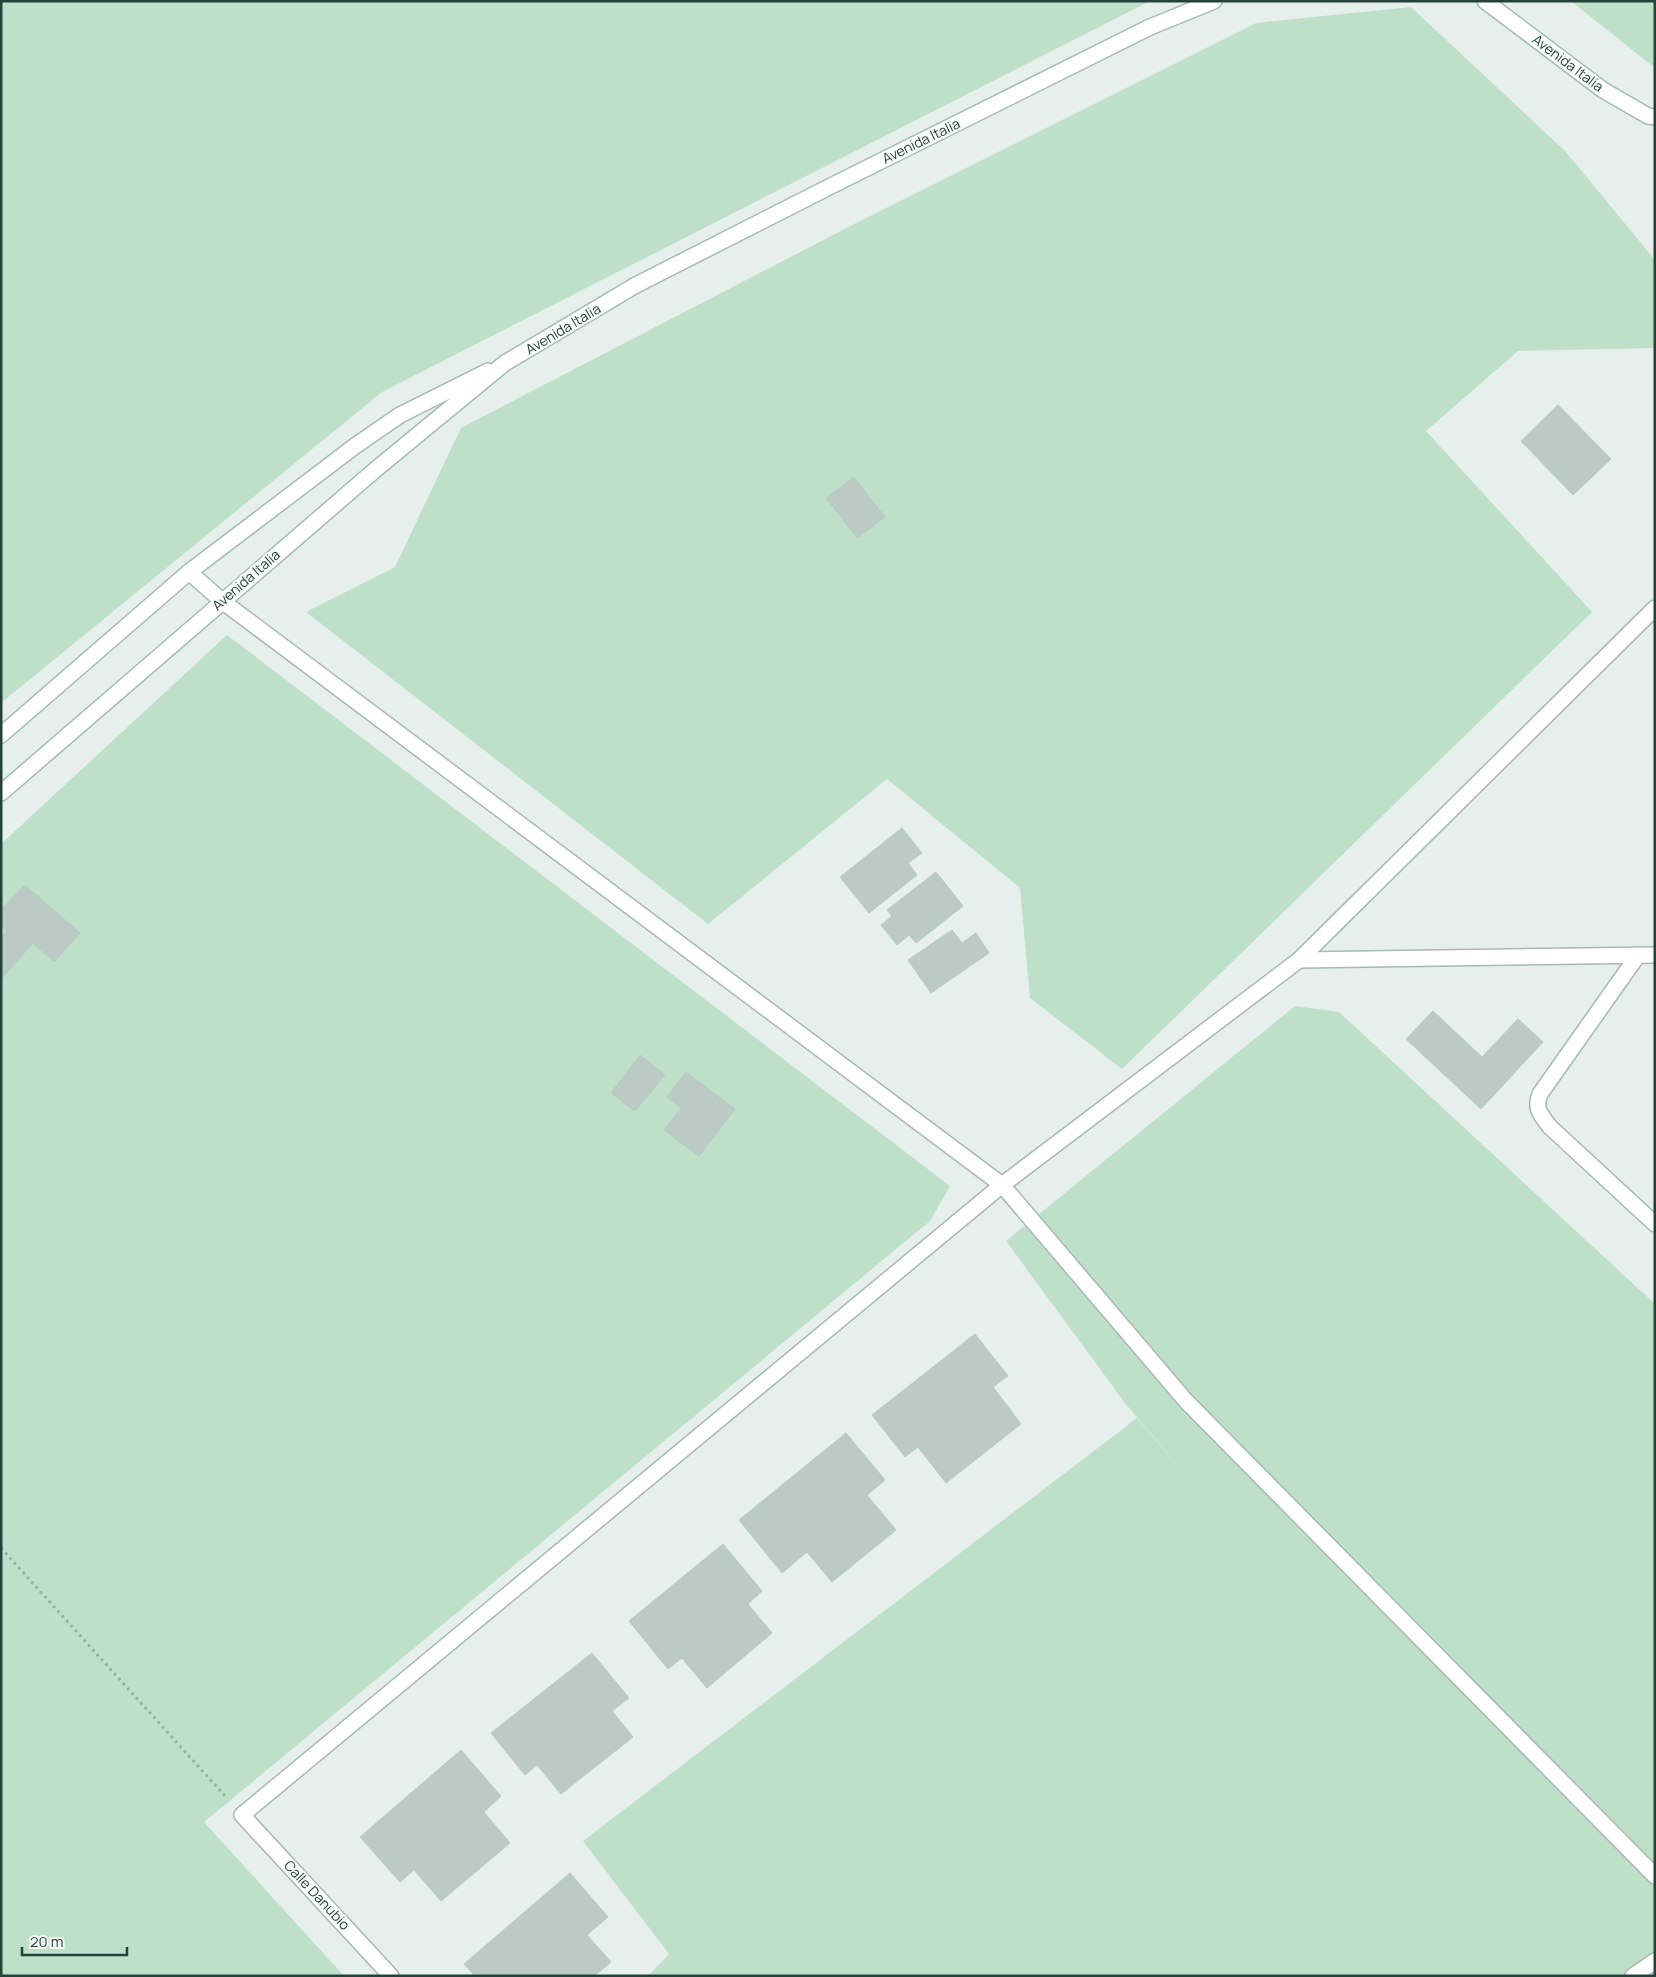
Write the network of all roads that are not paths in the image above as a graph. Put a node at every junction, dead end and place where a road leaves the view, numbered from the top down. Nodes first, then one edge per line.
1 (1214, 1) edge
2 (1485, 1) edge
3 (1655, 117) edge
4 (505, 363) junction
5 (189, 572) junction
6 (222, 601) junction
7 (1655, 608) edge
8 (1, 734) edge
9 (1, 793) edge
10 (1655, 954) edge
11 (1638, 955) junction
12 (1299, 960) junction
13 (1002, 1185) junction
14 (1655, 1224) edge
15 (1655, 1876) edge
16 (1655, 1961) edge
17 (391, 1976) edge
18 (1633, 1976) edge

1 - 4 street, Avenida Italia
2 - 3 street, Avenida Italia
4 - 5 street
4 - 6 street, Avenida Italia
5 - 6 street
5 - 8 street
6 - 9 street, Avenida Italia
6 - 13 street
7 - 12 street
10 - 11 street
11 - 12 street
11 - 14 street
12 - 13 street
13 - 15 street
13 - 17 street, Calle Danubio
16 - 18 street

